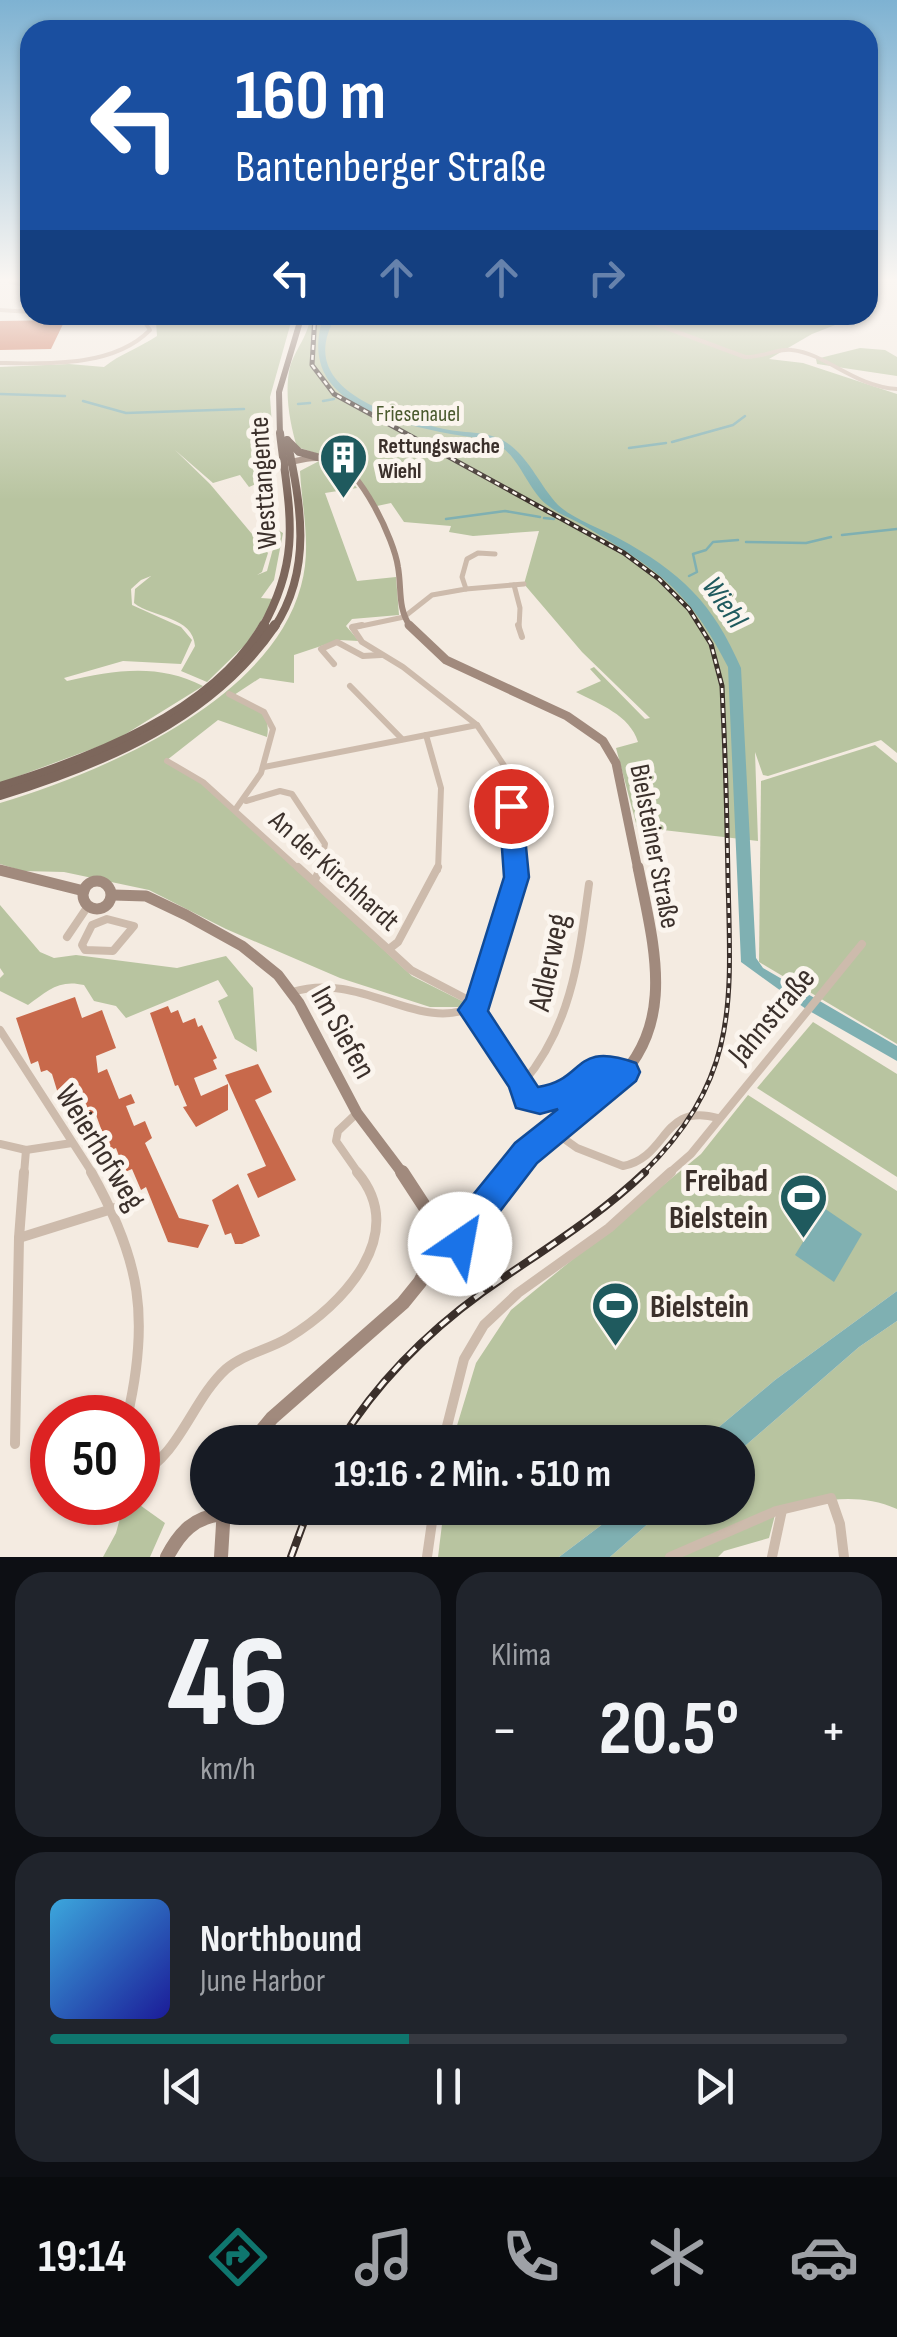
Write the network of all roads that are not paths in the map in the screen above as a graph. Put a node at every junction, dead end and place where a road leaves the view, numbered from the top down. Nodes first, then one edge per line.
1 (93, 355) edge
2 (290, 355) edge
3 (736, 355) edge
4 (777, 355) edge
5 (804, 355) edge
6 (0, 364) edge
7 (285, 370) junction
8 (897, 389) edge
9 (287, 440) junction
10 (320, 458) junction
11 (286, 460) junction
12 (295, 479) junction
13 (364, 494) joint
14 (495, 554) dead end
15 (524, 584) dead end
16 (514, 585) junction
17 (466, 589) junction
18 (404, 617) junction
19 (522, 636) dead end
20 (382, 655) junction
21 (334, 664) dead end
22 (350, 686) dead end
23 (229, 694) dead end
24 (476, 724) junction
25 (426, 735) junction
26 (402, 740) junction
27 (167, 760) dead end
28 (264, 766) junction
29 (0, 787) edge
30 (0, 795) edge
31 (246, 801) junction
32 (235, 810) junction
33 (0, 870) edge
34 (315, 880) junction
35 (589, 884) dead end
36 (84, 891) junction
37 (113, 895) junction
38 (88, 906) junction
39 (92, 925) joint
40 (67, 937) dead end
41 (862, 944) dead end
42 (389, 949) junction
43 (292, 992) junction
44 (475, 1007) junction
45 (0, 1030) edge
46 (626, 1072) junction
47 (523, 1083) junction
48 (358, 1112) junction
49 (718, 1118) junction
50 (552, 1130) junction
51 (72, 1143) junction
52 (0, 1144) edge
53 (26, 1150) junction
54 (115, 1208) junction
55 (434, 1220) junction
56 (458, 1227) junction
57 (19, 1238) junction
58 (434, 1254) junction
59 (133, 1395) edge
60 (266, 1425) edge
61 (447, 1425) edge
62 (15, 1444) dead end
63 (160, 1459) edge
64 (783, 1509) junction
65 (190, 1522) edge
66 (222, 1525) edge
67 (432, 1525) edge
68 (167, 1557) edge
69 (221, 1557) edge
70 (427, 1557) edge
71 (670, 1557) edge
72 (772, 1557) edge
73 (844, 1557) edge

1 - 6 street
2 - 7 main road
3 - 4 street
5 - 8 street
7 - 9 main road, Westtangente
7 - 11 main road, Westtangente
9 - 10 main road
9 - 11 main road, Westtangente
10 - 11 main road
10 - 12 main road
10 - 13 main road
11 - 12 main road, Westtangente
11 - 29 main road, Westtangente
12 - 30 main road, Westtangente
13 - 18 main road
14 - 17 street
15 - 16 street
16 - 17 street
16 - 19 street
17 - 18 street
18 - 20 street
18 - 46 main road, Bielsteiner Straße
20 - 21 street
20 - 24 street
22 - 26 street
23 - 28 street
24 - 25 street
24 - 44 street
25 - 26 street
25 - 42 street
26 - 28 street
27 - 32 street, An der Kirchhardt
28 - 31 street
31 - 32 street
31 - 34 street
32 - 34 street, An der Kirchhardt
33 - 36 main road
34 - 42 street, An der Kirchhardt
35 - 47 street, Adlerweg
36 - 37 main road, Im Siefen
36 - 38 main road
37 - 38 main road
37 - 43 main road, Im Siefen
38 - 40 street
39 - 39 street
41 - 49 street, Jahnstraße
42 - 44 street, An der Kirchhardt
43 - 44 street
43 - 48 main road, Im Siefen
44 - 47 street
45 - 51 street, Weierhofweg
46 - 47 street
46 - 50 main road, Bielsteiner Straße
48 - 55 main road, Im Siefen
48 - 63 street
49 - 50 street
49 - 61 street, Jahnstraße
50 - 56 main road, Bielsteiner Straße
51 - 53 street
51 - 54 street, Weierhofweg
52 - 53 street
53 - 57 street
54 - 57 street
54 - 59 street, Weierhofweg
55 - 56 main road
55 - 58 main road
56 - 58 main road
57 - 62 street
58 - 60 main road
64 - 71 street
64 - 72 street
64 - 73 street
65 - 68 main road
66 - 69 main road
67 - 70 street

